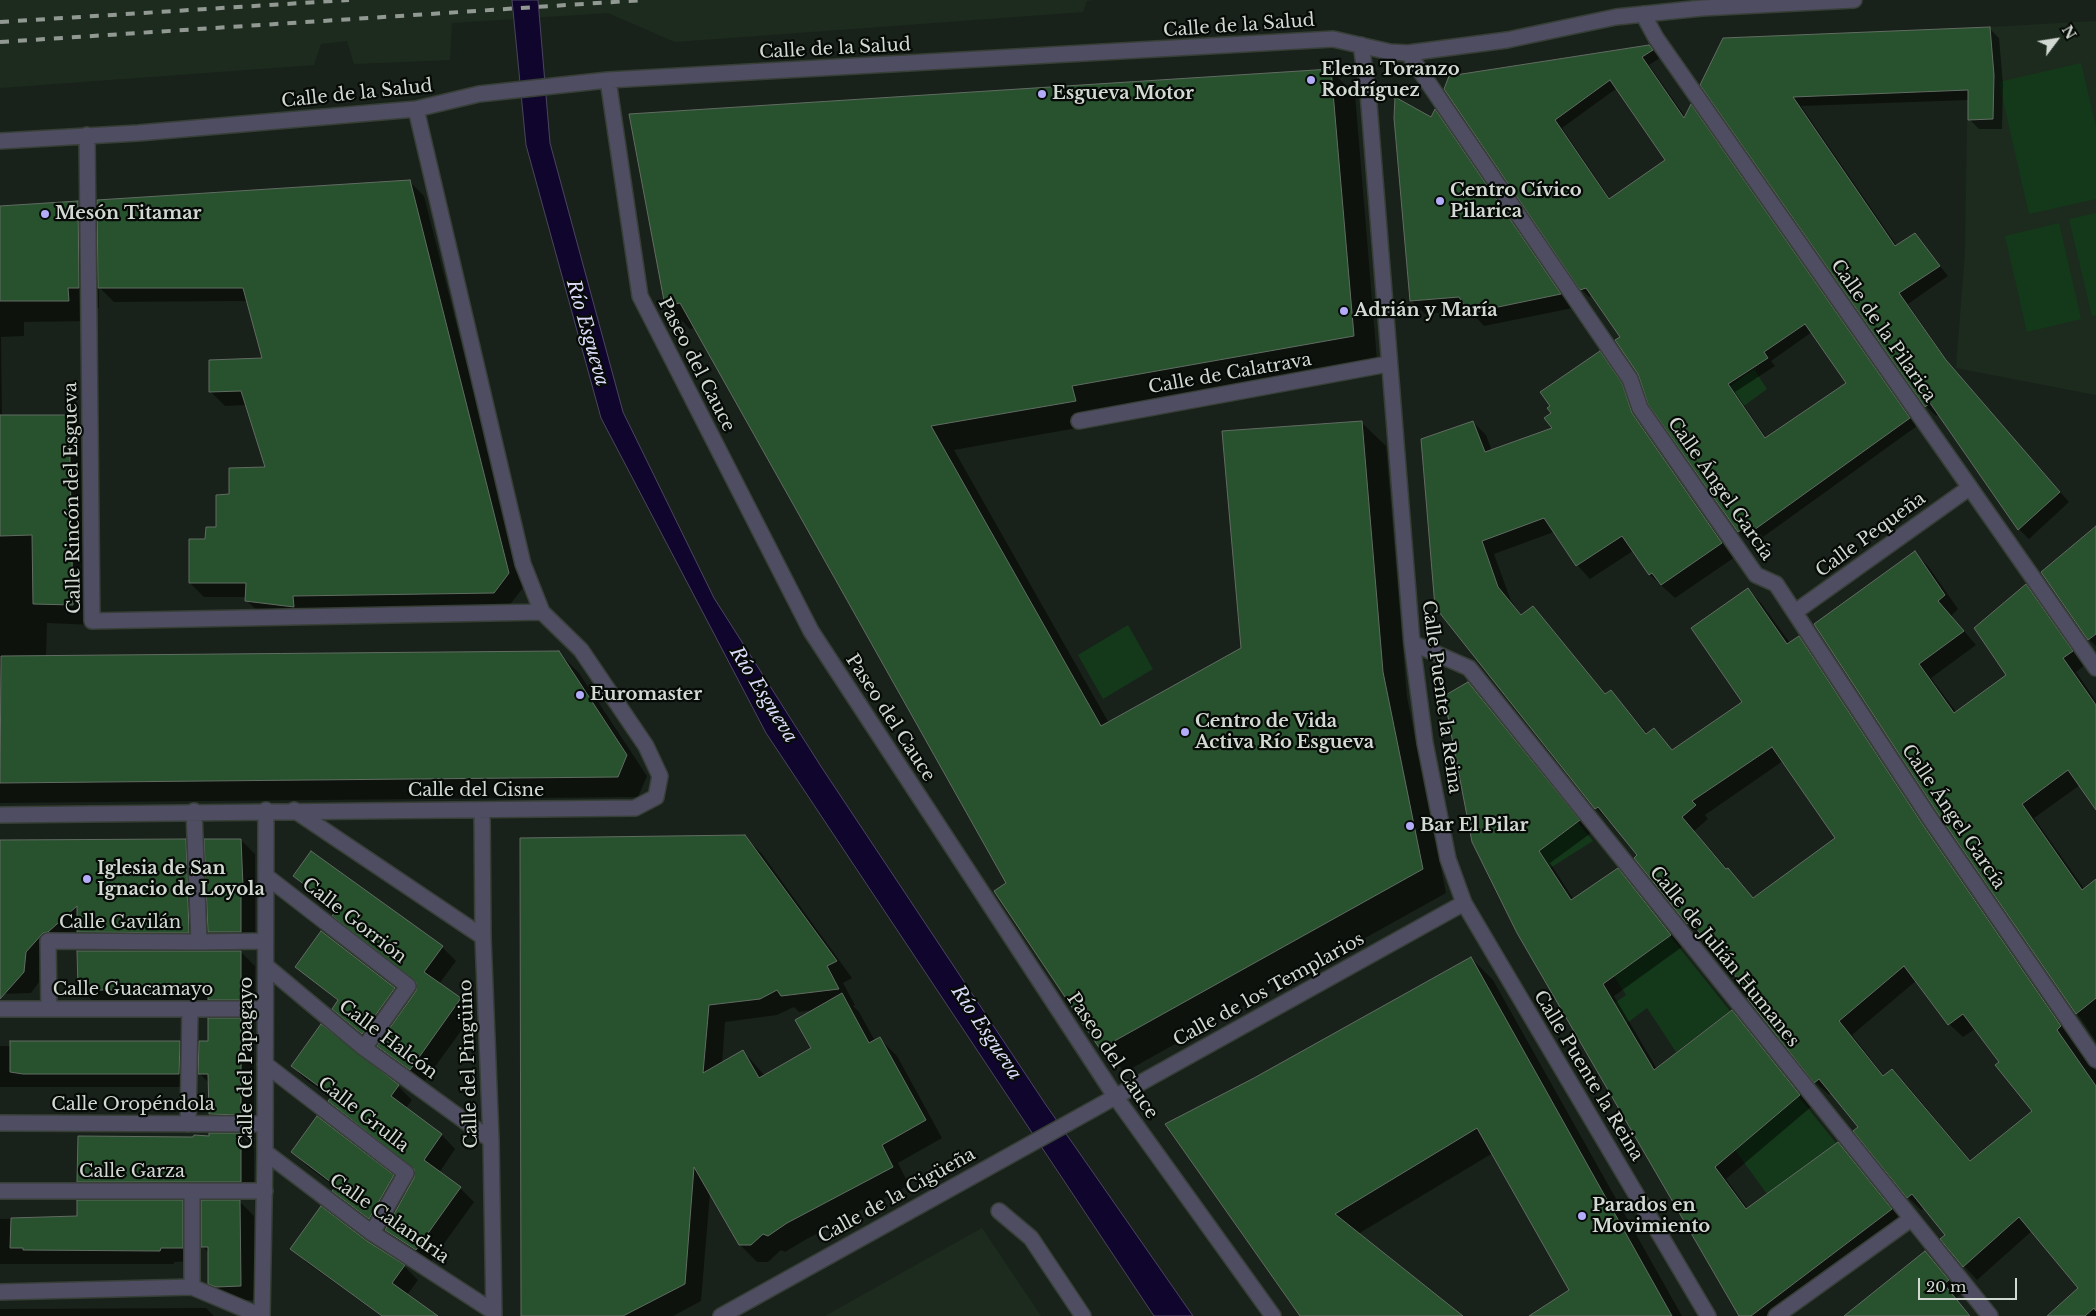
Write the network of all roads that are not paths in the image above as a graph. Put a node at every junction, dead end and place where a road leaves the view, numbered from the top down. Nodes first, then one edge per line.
1 (1854, 0) edge
2 (1668, 6) edge
3 (1643, 14) junction
4 (1361, 45) junction
5 (1408, 53) junction
6 (608, 80) junction
7 (416, 109) junction
8 (87, 135) junction
9 (0, 141) edge
10 (1388, 364) junction
11 (1079, 421) dead end
12 (1969, 488) junction
13 (542, 612) junction
14 (1795, 612) junction
15 (1412, 643) junction
16 (2096, 668) edge
17 (266, 810) junction
18 (294, 810) junction
19 (482, 810) junction
20 (194, 811) junction
21 (0, 815) edge
22 (266, 876) junction
23 (1464, 903) junction
24 (483, 936) junction
25 (265, 941) junction
26 (199, 942) junction
27 (266, 966) junction
28 (0, 1009) edge
29 (49, 1009) junction
30 (190, 1009) junction
31 (265, 1009) junction
32 (364, 1048) junction
33 (2096, 1060) edge
34 (265, 1064) junction
35 (1115, 1096) junction
36 (1091, 1109) joint
37 (0, 1123) edge
38 (188, 1124) junction
39 (265, 1124) junction
40 (491, 1140) junction
41 (265, 1152) junction
42 (0, 1191) edge
43 (192, 1191) junction
44 (265, 1191) junction
45 (999, 1211) dead end
46 (1911, 1219) junction
47 (372, 1233) junction
48 (192, 1287) junction
49 (0, 1292) edge
50 (494, 1314) edge
51 (261, 1316) edge
52 (721, 1316) edge
53 (1083, 1316) edge
54 (1273, 1316) edge
55 (1708, 1316) edge
56 (1776, 1316) edge
57 (1990, 1316) edge

1 - 2 street, Calle de la Salud
2 - 3 street, Calle de la Salud
3 - 5 street, Calle de la Salud
3 - 12 street, Calle de la Pilarica
4 - 5 street, Calle de la Salud
4 - 6 street, Calle de la Salud
4 - 10 street, Calle Puente la Reina
5 - 14 street, Calle Ángel García
6 - 7 street, Calle de la Salud
6 - 35 street, Paseo del Cauce
7 - 8 street, Calle de la Salud
7 - 13 street
8 - 9 street, Calle de la Salud
8 - 13 street, Calle Rincón del Esgueva
10 - 11 street, Calle de Calatrava
10 - 15 street, Calle Puente la Reina
12 - 14 street, Calle Pequeña
12 - 16 street, Calle de la Pilarica
13 - 19 street, Calle del Cisne
14 - 33 street, Calle Ángel García
15 - 23 street, Calle Puente la Reina
15 - 46 street, Calle de Julián Humanes
17 - 18 street, Calle del Cisne
17 - 20 street, Calle del Cisne
17 - 22 street, Calle del Papagayo
18 - 19 street, Calle del Cisne
18 - 24 street
19 - 24 street, Calle del Pingüino
20 - 21 street, Calle del Cisne
20 - 26 street, Calle Gavilán
22 - 25 street, Calle del Papagayo
22 - 32 street, Calle Gorrión
23 - 35 street, Calle de los Templarios
23 - 55 street, Calle Puente la Reina
24 - 40 street, Calle del Pingüino
25 - 26 street, Calle Gavilán
25 - 27 street, Calle del Papagayo
26 - 29 street, Calle Gavilán
27 - 31 street, Calle del Papagayo
27 - 32 street, Calle Halcón
28 - 29 street, Calle Guacamayo
29 - 30 street, Calle Guacamayo
30 - 31 street, Calle Guacamayo
30 - 38 street
31 - 34 street, Calle del Papagayo
32 - 40 street, Calle Halcón
34 - 39 street, Calle del Papagayo
34 - 47 street, Calle Grulla
35 - 36 street, Calle de los Templarios
35 - 54 street, Paseo del Cauce
36 - 52 street, Calle de la Cigüeña
37 - 38 street, Calle Oropéndola
38 - 39 street, Calle Oropéndola
39 - 41 street, Calle del Papagayo
40 - 50 street, Calle del Pingüino
41 - 44 street, Calle del Papagayo
41 - 47 street, Calle Calandria
42 - 43 street, Calle Garza
43 - 44 street, Calle Garza
43 - 48 street
44 - 51 street, Calle del Papagayo
45 - 53 street
46 - 56 street
46 - 57 street, Calle de Julián Humanes
47 - 50 street, Calle Calandria
48 - 49 street
48 - 51 street

